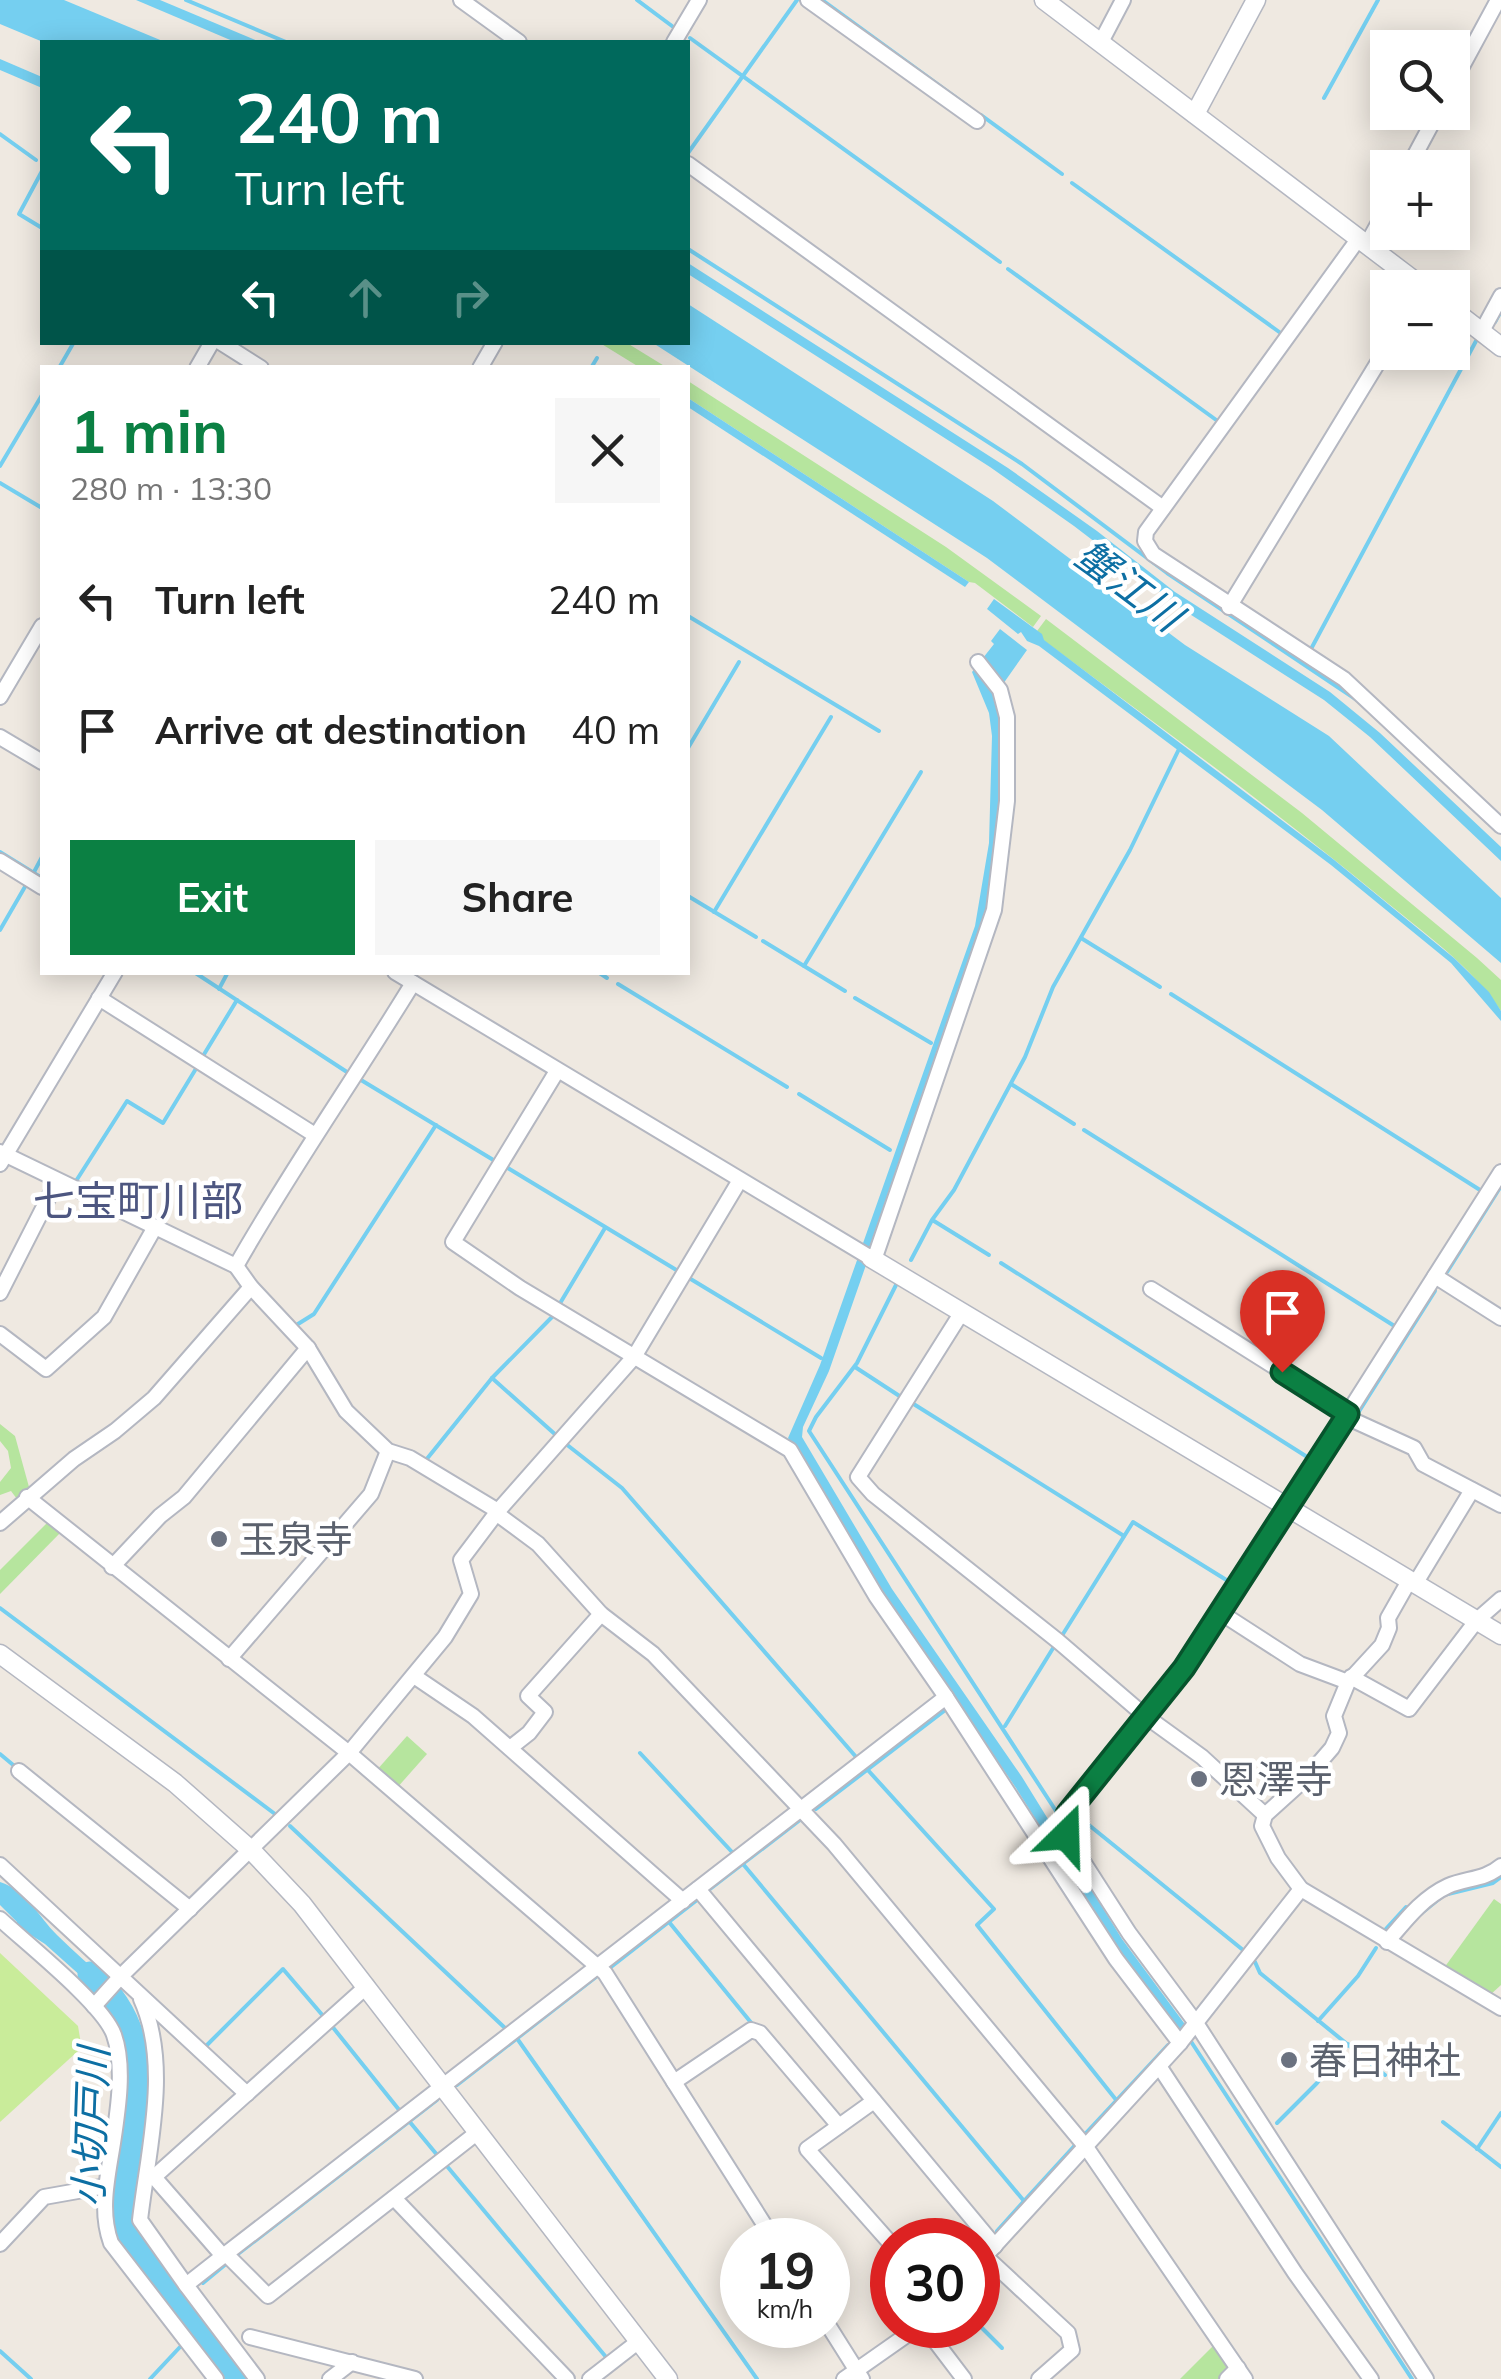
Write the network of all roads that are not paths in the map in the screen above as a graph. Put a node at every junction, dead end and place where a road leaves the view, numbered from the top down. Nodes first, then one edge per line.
1 (460, 0) edge
2 (699, 0) edge
3 (808, 0) edge
4 (1044, 0) edge
5 (1123, 0) edge
6 (1256, 0) edge
7 (1498, 0) edge
8 (516, 40) edge
9 (675, 40) edge
10 (1100, 42) junction
11 (1470, 51) edge
12 (1195, 114) junction
13 (976, 122) dead end
14 (690, 165) edge
15 (1370, 231) edge
16 (1363, 241) junction
17 (1401, 270) edge
18 (1501, 296) edge
19 (1470, 323) edge
20 (1482, 332) junction
21 (225, 345) edge
22 (1501, 347) edge
23 (256, 365) edge
24 (1373, 370) edge
25 (1163, 508) junction
26 (1229, 607) junction
27 (40, 629) edge
28 (979, 663) dead end
29 (0, 697) edge
30 (0, 737) edge
31 (40, 761) edge
32 (1501, 826) edge
33 (0, 862) edge
34 (40, 886) edge
35 (112, 975) edge
36 (401, 975) edge
37 (414, 983) junction
38 (100, 998) junction
39 (557, 1070) junction
40 (314, 1135) junction
41 (2, 1157) edge
42 (1501, 1172) edge
43 (740, 1180) junction
44 (58, 1181) junction
45 (154, 1228) junction
46 (868, 1256) junction
47 (236, 1266) junction
48 (1435, 1276) junction
49 (250, 1287) junction
50 (1152, 1290) dead end
51 (0, 1293) edge
52 (962, 1312) junction
53 (1501, 1318) edge
54 (0, 1334) edge
55 (308, 1348) junction
56 (634, 1357) junction
57 (1347, 1415) junction
58 (388, 1451) junction
59 (1472, 1490) junction
60 (28, 1498) junction
61 (1501, 1506) edge
62 (1288, 1508) junction
63 (498, 1512) junction
64 (0, 1522) edge
65 (112, 1566) junction
66 (1412, 1583) junction
67 (1501, 1600) edge
68 (1221, 1613) junction
69 (601, 1614) junction
70 (1477, 1620) junction
71 (1501, 1635) edge
72 (0, 1654) edge
73 (230, 1659) junction
74 (414, 1676) junction
75 (1350, 1680) junction
76 (946, 1697) junction
77 (1144, 1715) junction
78 (510, 1748) junction
79 (349, 1753) junction
80 (20, 1770) dead end
81 (800, 1810) junction
82 (1265, 1816) junction
83 (252, 1851) junction
84 (0, 1865) edge
85 (1501, 1866) edge
86 (1302, 1889) junction
87 (698, 1890) junction
88 (683, 1900) junction
89 (190, 1909) junction
90 (0, 1919) edge
91 (1387, 1942) junction
92 (598, 1966) junction
93 (120, 1978) junction
94 (367, 1986) junction
95 (136, 1989) junction
96 (97, 2004) junction
97 (1501, 2008) edge
98 (1188, 2033) junction
99 (1159, 2066) junction
100 (674, 2082) junction
101 (443, 2086) junction
102 (247, 2094) junction
103 (874, 2101) junction
104 (838, 2126) junction
105 (478, 2132) junction
106 (1086, 2147) junction
107 (149, 2177) junction
108 (106, 2186) junction
109 (394, 2198) junction
110 (760, 2218) edge
111 (959, 2218) edge
112 (870, 2221) edge
113 (1000, 2241) edge
114 (0, 2244) edge
115 (224, 2255) junction
116 (1000, 2269) edge
117 (186, 2286) junction
118 (250, 2337) dead end
119 (639, 2342) junction
120 (840, 2348) edge
121 (891, 2348) edge
122 (940, 2348) edge
123 (352, 2362) junction
124 (1236, 2375) edge
125 (854, 2376) edge
126 (216, 2379) edge
127 (258, 2379) edge
128 (330, 2379) edge
129 (416, 2379) edge
130 (567, 2379) edge
131 (590, 2379) edge
132 (668, 2379) edge
133 (964, 2379) edge
134 (1039, 2379) edge
135 (1372, 2379) edge
136 (1426, 2379) edge

1 - 8 street
2 - 9 street
3 - 13 street
4 - 10 street
5 - 10 street
6 - 12 street
7 - 11 street
10 - 12 street
12 - 16 street
14 - 25 street
15 - 16 street
16 - 17 street
16 - 25 street
18 - 20 street
19 - 20 street
20 - 22 street
21 - 23 street
24 - 26 street
25 - 26 street
26 - 32 street
27 - 29 street
28 - 46 street
30 - 31 street
33 - 34 street
35 - 38 street
36 - 37 street
37 - 39 street
37 - 40 street
38 - 40 street
38 - 41 street
39 - 43 street
39 - 56 street
40 - 47 street
41 - 44 street
42 - 48 street
43 - 46 street
43 - 56 street
44 - 45 street
44 - 51 street
45 - 47 street
45 - 54 street
46 - 52 street
47 - 49 street
48 - 53 street
48 - 57 street
49 - 55 street
49 - 60 street
50 - 57 street
52 - 62 street
52 - 77 street
55 - 58 street
55 - 65 street
56 - 63 street
56 - 76 street
57 - 59 street
57 - 62 street
58 - 63 street
58 - 73 street
59 - 61 street
59 - 66 street
60 - 64 street
60 - 65 street
62 - 66 street
62 - 68 street
63 - 69 street
63 - 74 street
65 - 73 street
66 - 70 street
66 - 75 street
67 - 70 street
68 - 75 street
68 - 77 street
69 - 78 street
69 - 81 street
70 - 71 street
70 - 75 street
72 - 83 street
73 - 79 street
74 - 78 street
74 - 79 street
75 - 82 street
76 - 81 street
76 - 98 street
77 - 82 street
77 - 98 street
78 - 88 street
79 - 83 street
79 - 92 street
80 - 89 street
81 - 87 street
81 - 106 street
82 - 86 street
83 - 89 street
83 - 94 street
84 - 93 street
85 - 91 street
86 - 91 street
86 - 98 street
87 - 88 street
87 - 103 street
88 - 92 street
89 - 93 street
90 - 96 street
91 - 97 street
92 - 100 street
92 - 101 street
93 - 95 street
93 - 96 street
94 - 101 street
94 - 102 street
95 - 102 street
95 - 107 street
96 - 108 street
98 - 99 street
98 - 136 street
99 - 106 street
99 - 135 street
100 - 104 street
100 - 110 street
101 - 105 street
101 - 115 street
102 - 107 street
103 - 104 street
103 - 111 street
104 - 112 street
105 - 109 street
105 - 119 street
106 - 113 street
106 - 124 street
107 - 115 street
107 - 117 street
108 - 114 street
108 - 126 street
109 - 115 street
109 - 130 street
115 - 117 street
116 - 134 street
117 - 127 street
118 - 123 street
119 - 131 street
119 - 132 street
120 - 125 street
121 - 125 street
122 - 133 street
123 - 128 street
123 - 129 street

